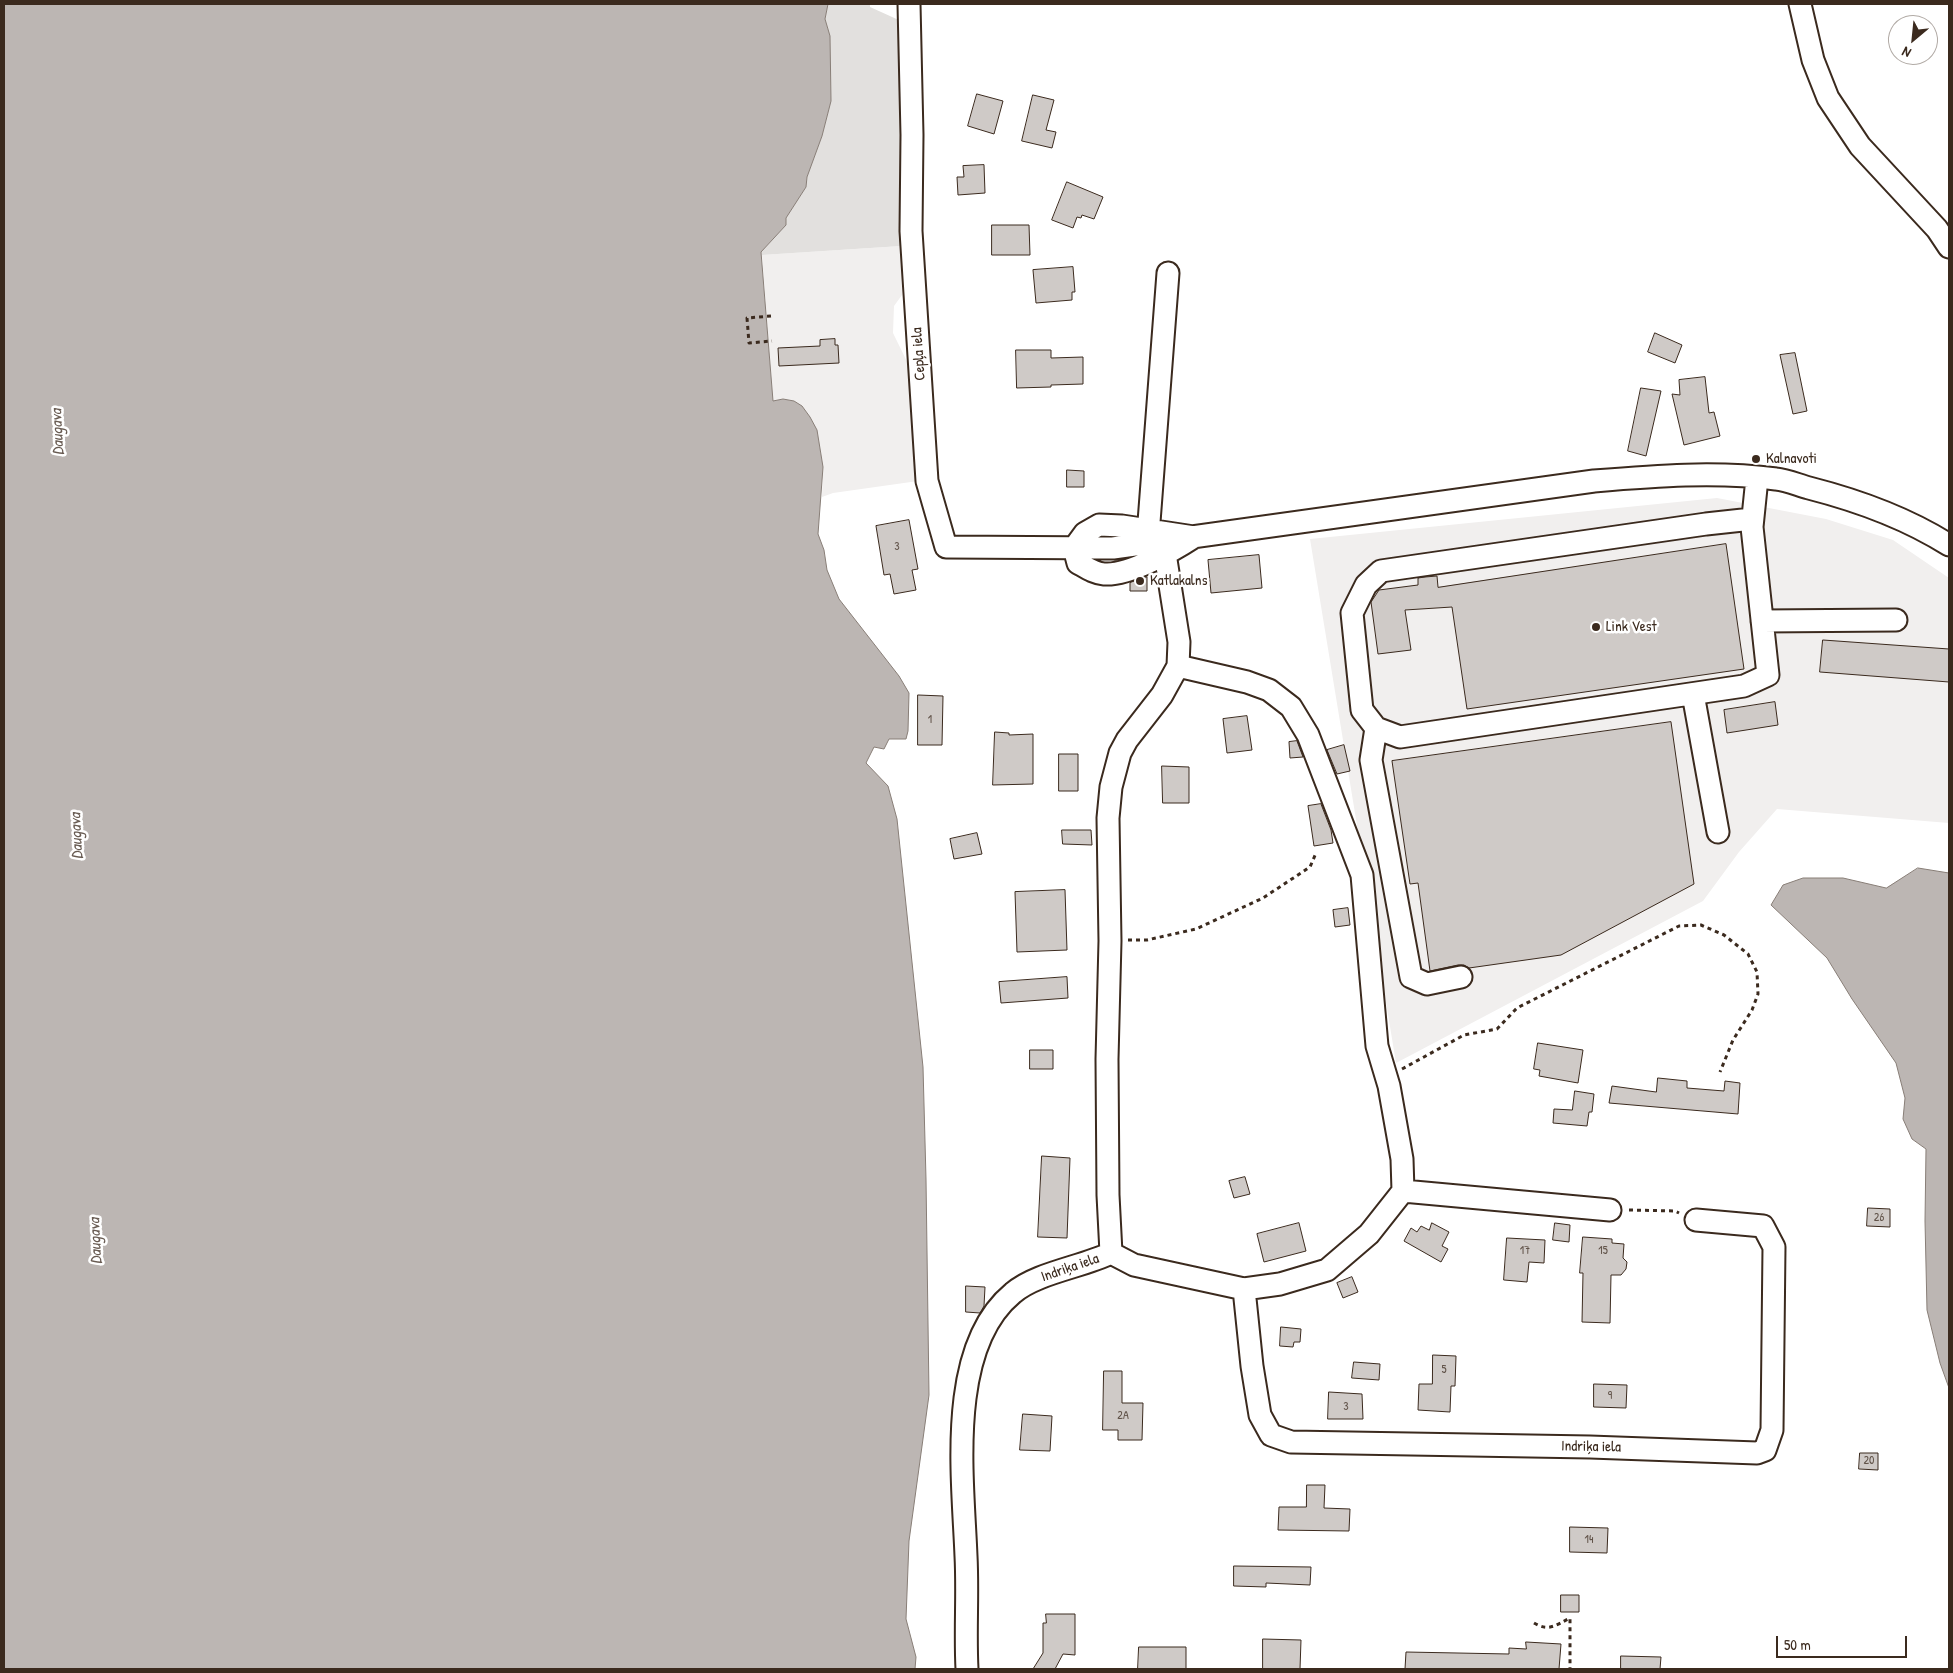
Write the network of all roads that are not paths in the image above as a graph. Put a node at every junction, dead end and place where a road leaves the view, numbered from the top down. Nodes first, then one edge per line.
1 (909, 4) edge
2 (1800, 4) edge
3 (1949, 247) edge
4 (1168, 273) dead end
5 (1757, 478) junction
6 (1752, 519) junction
7 (1947, 539) edge
8 (1158, 542) junction
9 (1074, 548) junction
10 (1896, 620) dead end
11 (1762, 621) junction
12 (1178, 666) junction
13 (1693, 694) junction
14 (1376, 728) junction
15 (1718, 832) dead end
16 (1461, 977) dead end
17 (1403, 1191) junction
18 (1610, 1210) road end
19 (1696, 1220) road end
20 (1111, 1253) junction
21 (1244, 1289) junction
22 (967, 1669) edge

1 - 9 street, Cepļa iela
2 - 3 street
4 - 8 street
5 - 6 street
5 - 7 street
5 - 8 street
6 - 11 street
6 - 14 street
8 - 9 street
8 - 9 street
8 - 12 street
10 - 11 street
11 - 13 street
12 - 17 street
12 - 20 street
13 - 14 street
13 - 15 street
14 - 16 street
17 - 18 street
17 - 21 street, Indriķa iela
19 - 21 street, Indriķa iela
20 - 21 street, Indriķa iela
20 - 22 street, Indriķa iela

